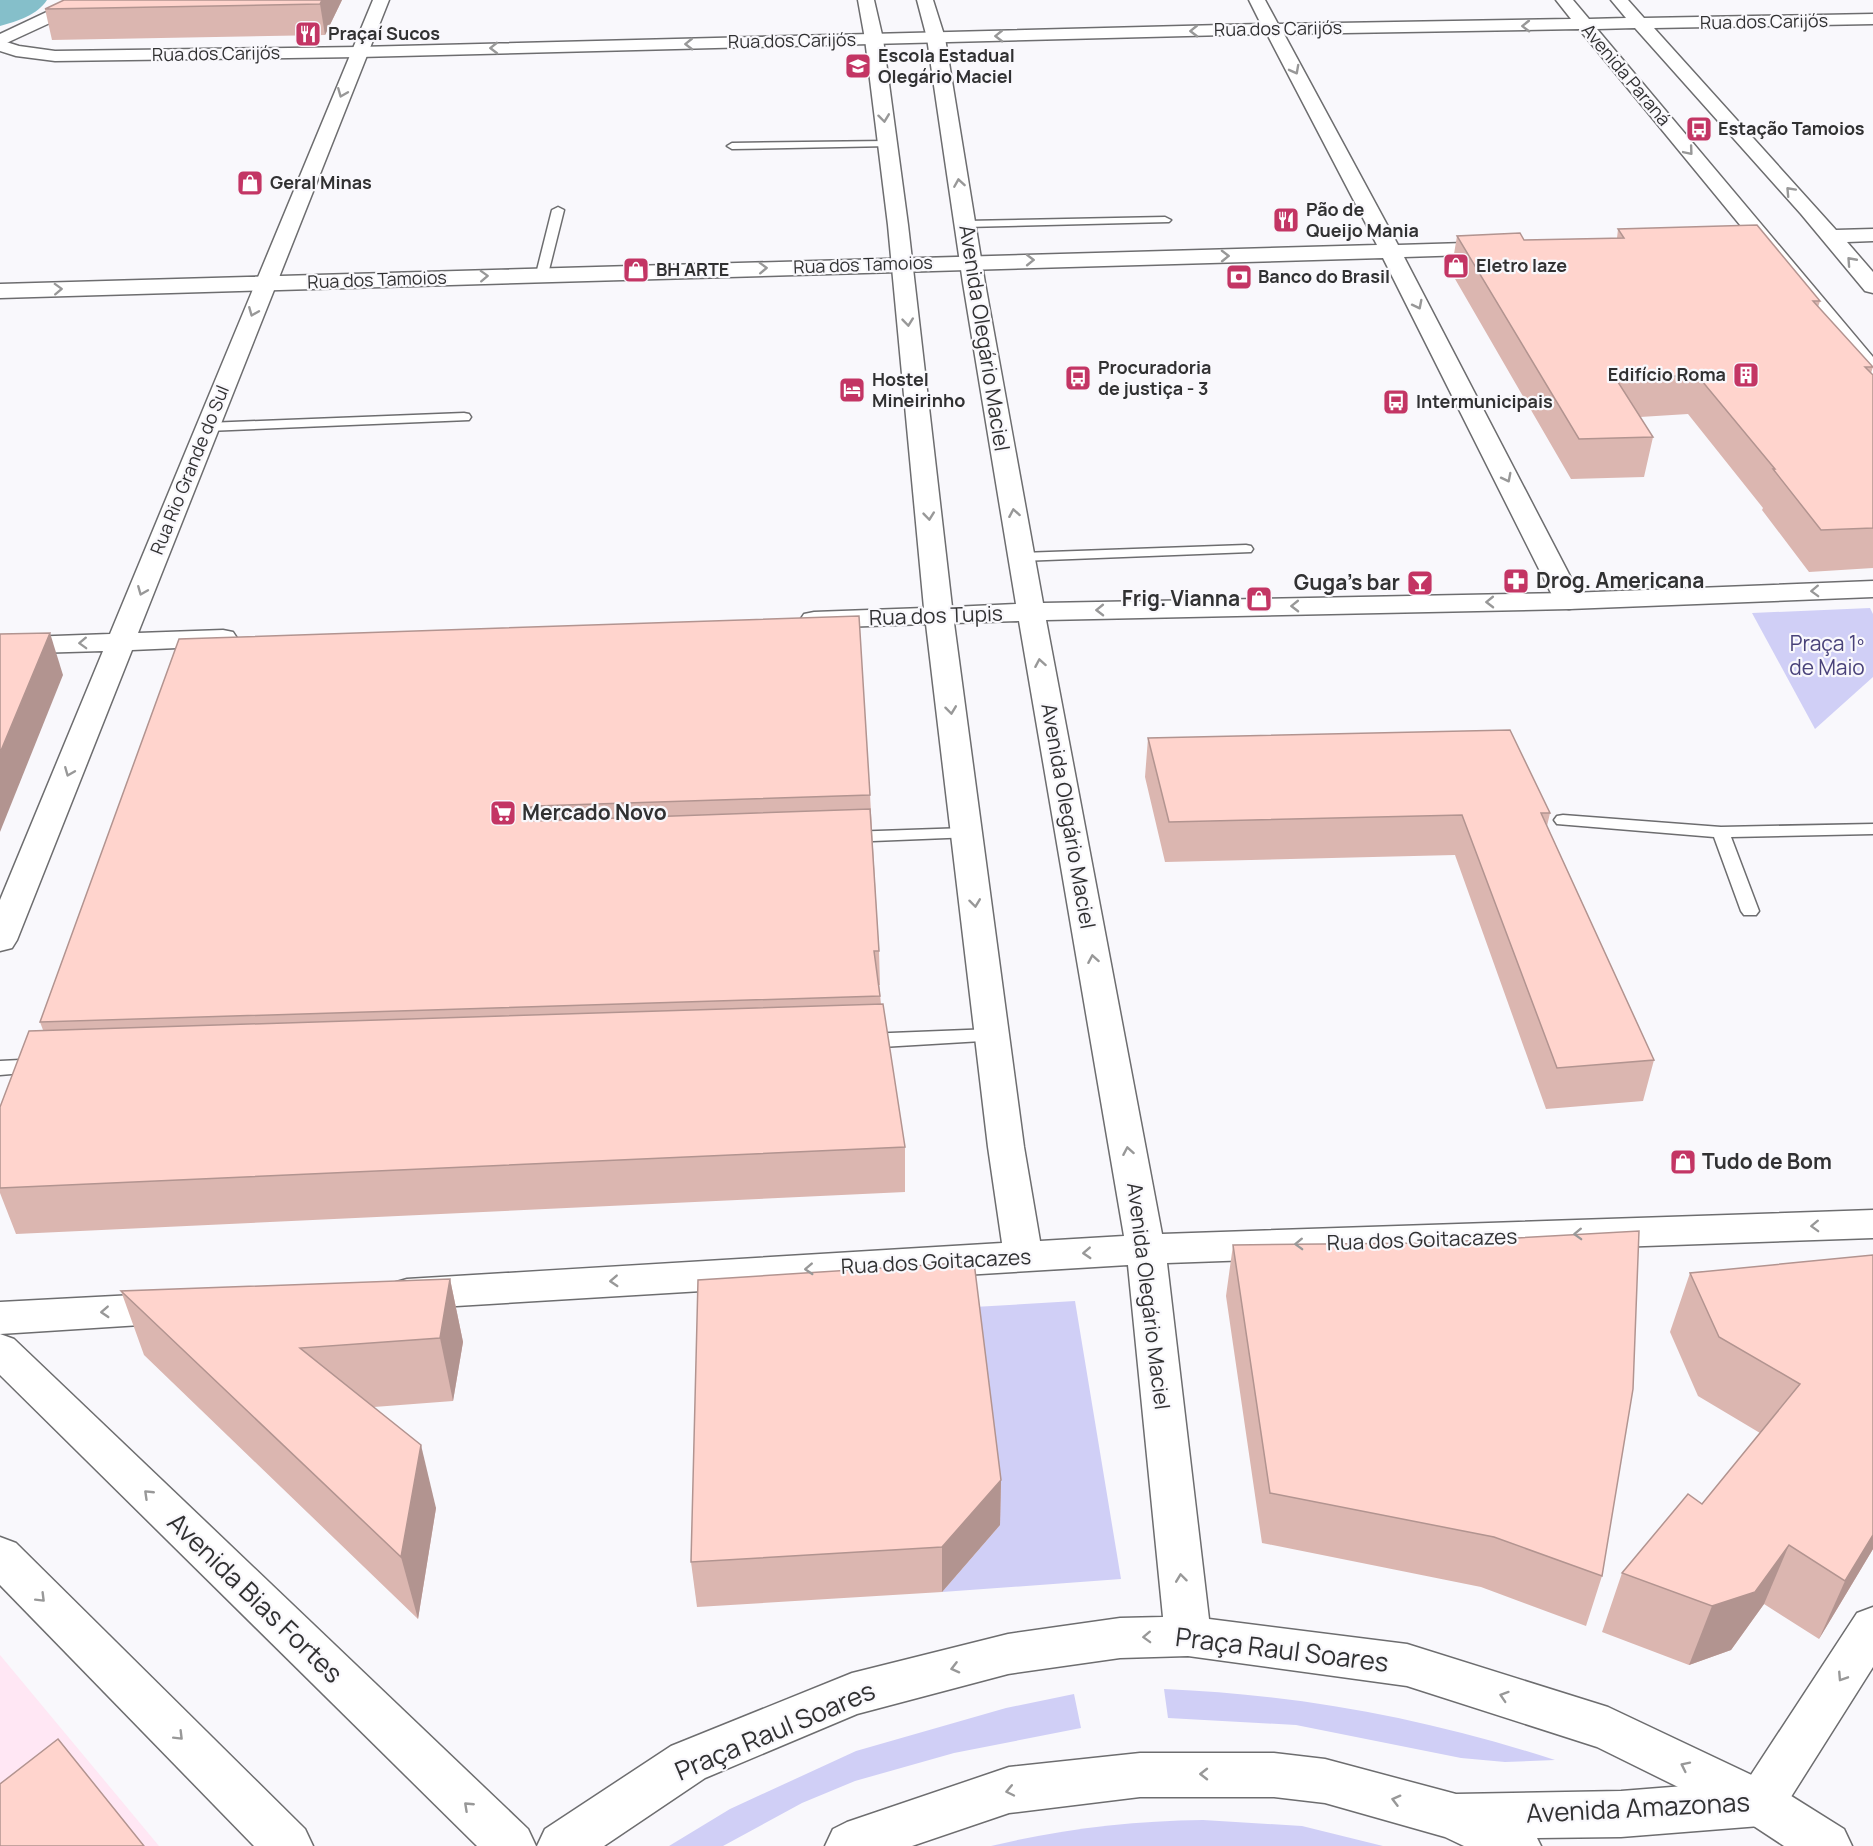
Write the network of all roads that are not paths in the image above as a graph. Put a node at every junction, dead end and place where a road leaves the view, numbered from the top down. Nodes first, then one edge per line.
1 (85, 0) edge
2 (381, 0) edge
3 (866, 0) edge
4 (925, 0) edge
5 (1257, 0) edge
6 (1564, 0) edge
7 (1619, 0) edge
8 (1873, 20) edge
9 (1585, 25) junction
10 (1641, 25) junction
11 (1274, 29) junction
12 (936, 38) junction
13 (874, 39) junction
14 (0, 43) edge
15 (359, 52) junction
16 (887, 144) junction
17 (732, 146) dead end
18 (558, 210) dead end
19 (1165, 219) dead end
20 (966, 224) junction
21 (1873, 235) edge
22 (1828, 236) junction
23 (1737, 238) edge
24 (1761, 238) junction
25 (1522, 247) edge
26 (1391, 252) junction
27 (971, 262) junction
28 (902, 264) junction
29 (542, 274) junction
30 (264, 284) junction
31 (1873, 286) edge
32 (0, 291) edge
33 (1873, 372) edge
34 (464, 417) dead end
35 (207, 427) junction
36 (1246, 549) dead end
37 (1021, 557) junction
38 (1869, 592) edge
39 (1569, 601) junction
40 (1031, 612) junction
41 (939, 616) junction
42 (785, 621) edge
43 (253, 638) edge
44 (122, 642) junction
45 (0, 646) edge
46 (1563, 820) dead end
47 (1873, 829) edge
48 (1721, 832) junction
49 (966, 833) junction
50 (826, 838) edge
51 (1750, 911) dead end
52 (0, 940) edge
53 (992, 1035) junction
54 (846, 1042) edge
55 (63, 1065) edge
56 (0, 1068) edge
57 (1873, 1224) edge
58 (1146, 1250) junction
59 (1023, 1257) junction
60 (376, 1296) edge
61 (210, 1306) edge
62 (0, 1318) edge
63 (0, 1350) edge
64 (0, 1556) edge
65 (1873, 1627) edge
66 (1188, 1636) junction
67 (1760, 1803) junction
68 (1453, 1816) junction
69 (288, 1846) edge
70 (511, 1846) edge
71 (562, 1846) edge
72 (850, 1846) edge
73 (1516, 1846) edge
74 (1827, 1846) edge

1 - 14 street
2 - 15 street, Rua Rio Grande do Sul
3 - 13 street
4 - 12 street, Avenida Olegário Maciel
5 - 11 street
6 - 9 street, Avenida Paraná
7 - 10 street
8 - 10 street, Rua dos Carijós
9 - 10 street, Rua dos Carijós
9 -> 11 street, Rua dos Carijós
9 -> 24 street, Avenida Paraná
22 -> 10 street
11 -> 12 street, Rua dos Carijós
11 -> 26 street
12 - 13 street, Rua dos Carijós
20 -> 12 street, Avenida Olegário Maciel
13 -> 15 street, Rua dos Carijós
13 -> 16 street
14 - 15 street, Rua dos Carijós
15 -> 30 street, Rua Rio Grande do Sul
16 - 17 lane
16 - 28 street
18 - 29 lane
19 - 20 lane
20 - 27 street, Avenida Olegário Maciel
21 - 22 street
31 -> 22 street
23 - 24 street
24 - 33 street, Avenida Paraná
25 - 26 street, Rua dos Tamoios
27 -> 26 street, Rua dos Tamoios
26 -> 39 street
27 - 28 street, Rua dos Tamoios
37 -> 27 street, Avenida Olegário Maciel
29 -> 28 street, Rua dos Tamoios
28 -> 41 street
30 -> 29 street, Rua dos Tamoios
32 -> 30 street, Rua dos Tamoios
30 -> 35 street, Rua Rio Grande do Sul
34 - 35 lane
35 -> 44 street, Rua Rio Grande do Sul
36 - 37 lane
37 - 40 street, Avenida Olegário Maciel
38 -> 39 street, Rua dos Tupis
39 -> 40 street, Rua dos Tupis
40 - 41 street, Rua dos Tupis
58 -> 40 street, Avenida Olegário Maciel
41 - 42 street, Rua dos Tupis
41 -> 49 street
43 - 44 street
44 -> 45 street
44 -> 52 street, Rua Rio Grande do Sul
46 - 48 lane
47 - 48 lane
48 - 51 lane
49 - 50 lane
49 -> 53 street
53 - 54 lane
53 - 59 street
55 - 56 lane
57 -> 58 street, Rua dos Goitacazes
58 -> 59 street, Rua dos Goitacazes
66 -> 58 street, Avenida Olegário Maciel
59 -> 60 street, Rua dos Goitacazes
61 -> 62 street
70 -> 63 street, Avenida Bias Fortes
64 -> 69 street
65 -> 67 street, Avenida Amazonas
67 -> 66 street, Praça Raul Soares
66 -> 71 street, Praça Raul Soares
67 - 68 street, Avenida Amazonas
67 - 74 street, Praça Raul Soares
68 -> 72 street
68 - 73 street

